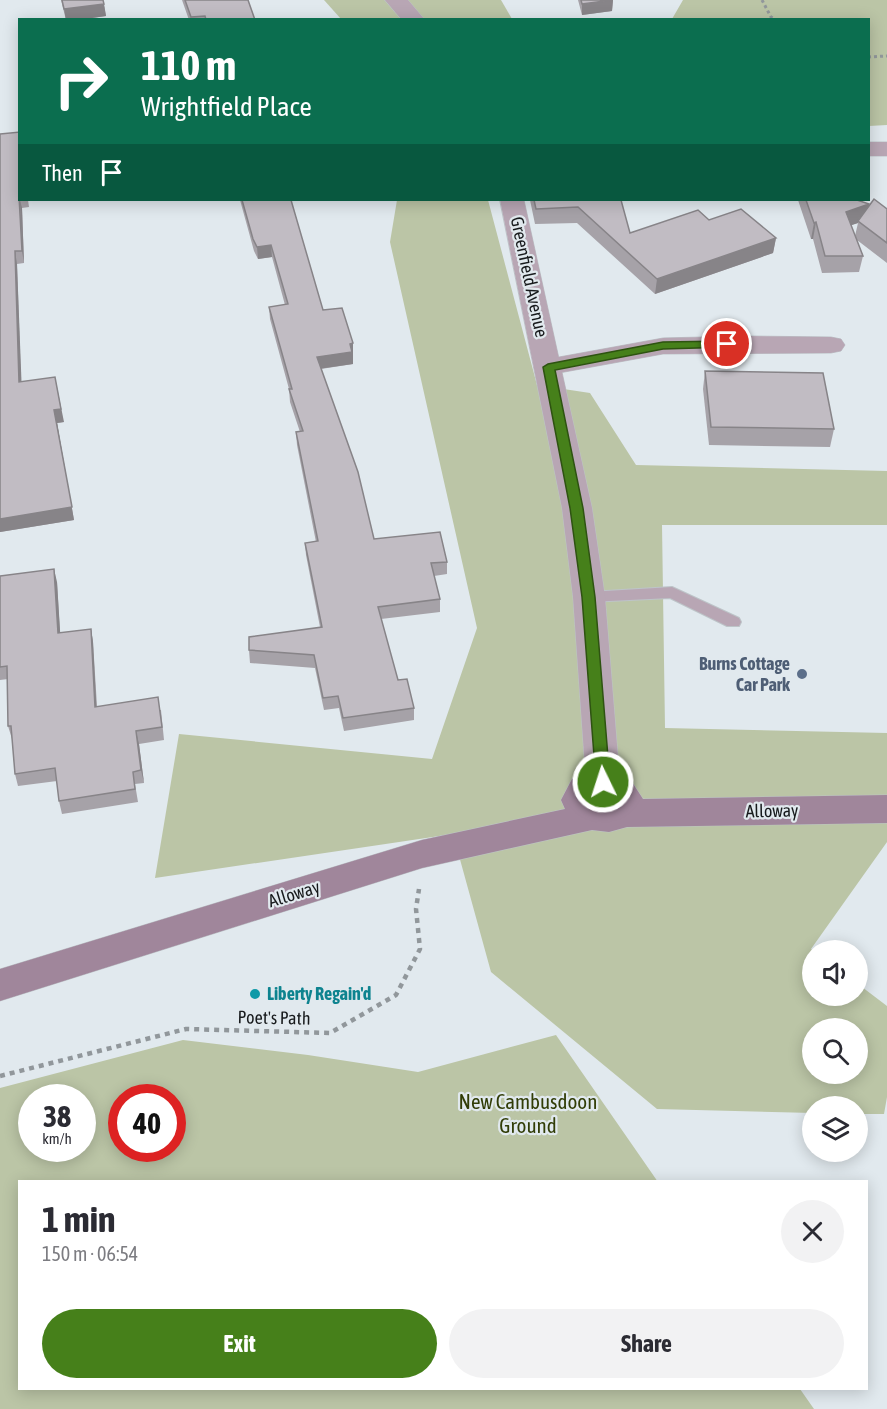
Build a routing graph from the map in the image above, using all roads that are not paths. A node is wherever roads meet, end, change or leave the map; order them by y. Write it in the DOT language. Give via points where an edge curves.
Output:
graph roads {
  1 [pos="396,0"];
  2 [pos="412,18"];
  3 [pos="870,149"];
  4 [pos="887,149"];
  5 [pos="512,201"];
  6 [pos="831,345"];
  7 [pos="548,367"];
  8 [pos="589,597"];
  9 [pos="734,622"];
  10 [pos="603,782"];
  11 [pos="887,809"];
  12 [pos="606,815"];
  13 [pos="0,985"];
  1 -- 2 [label="street"];
  3 -- 4 [label="street"];
  5 -- 7 [label="street, Greenfield Avenue"];
  6 -- 7 [label="street" via="663,346"];
  7 -- 8 [label="street, Greenfield Avenue" via="577,508"];
  8 -- 9 [label="lane" via="672,592"];
  8 -- 10 [label="street, Greenfield Avenue"];
  10 -- 12 [label="main road" via="618,788 626,805"];
  11 -- 12 [label="main road, Alloway"];
  12 -- 13 [label="main road, Alloway" via="422,855"];
}
